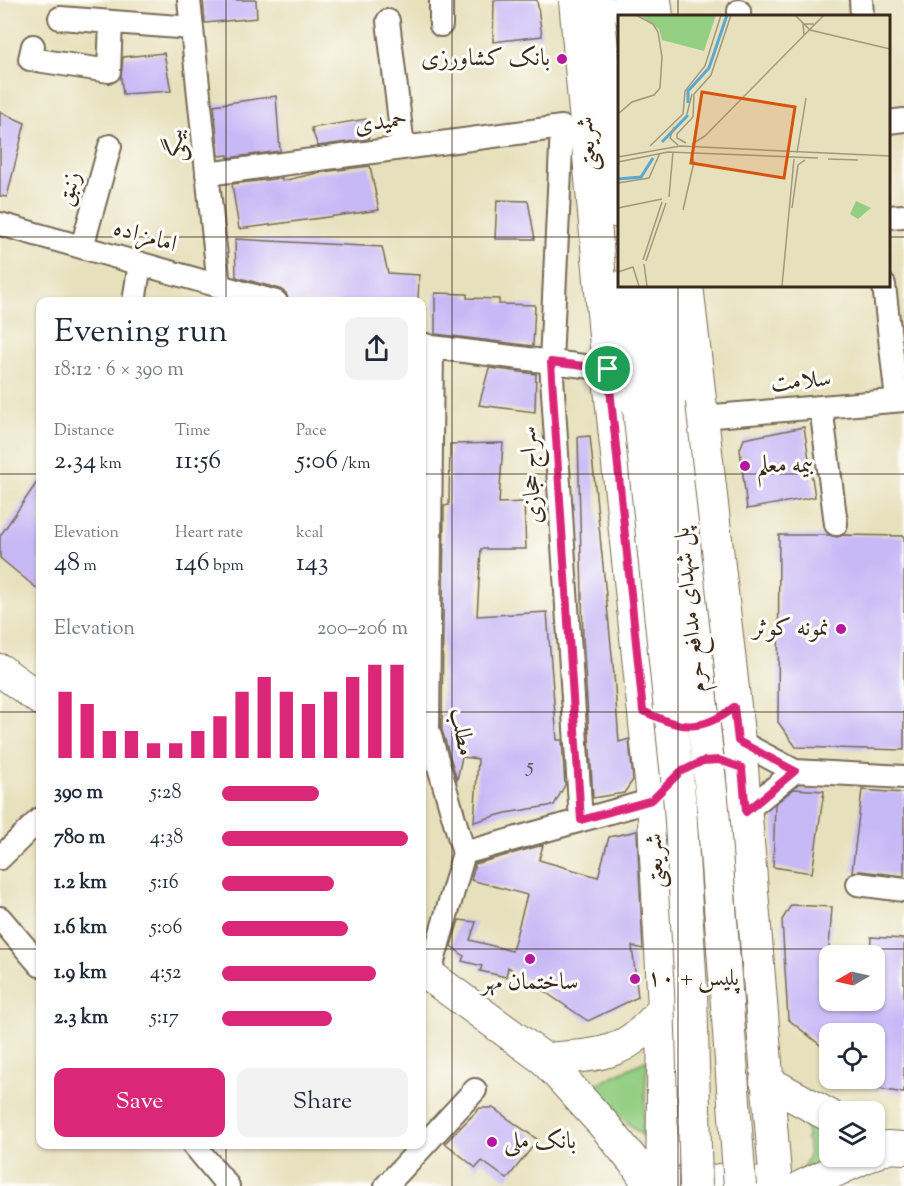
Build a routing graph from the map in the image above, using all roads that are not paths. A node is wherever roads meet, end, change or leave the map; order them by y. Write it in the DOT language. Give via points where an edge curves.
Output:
graph roads {
  1 [pos="189,0"];
  2 [pos="441,0"];
  3 [pos="575,0"];
  4 [pos="597,0"];
  5 [pos="629,0"];
  6 [pos="655,0"];
  7 [pos="861,0"];
  8 [pos="631,15"];
  9 [pos="657,15"];
  10 [pos="862,15"];
  11 [pos="60,18"];
  12 [pos="388,21"];
  13 [pos="111,22"];
  14 [pos="441,25"];
  15 [pos="192,28"];
  16 [pos="33,46"];
  17 [pos="904,120"];
  18 [pos="889,122"];
  19 [pos="562,127"];
  20 [pos="110,146"];
  21 [pos="403,147"];
  22 [pos="207,174"];
  23 [pos="618,202"];
  24 [pos="904,216"];
  25 [pos="889,217"];
  26 [pos="0,224"];
  27 [pos="82,247"];
  28 [pos="140,263"];
  29 [pos="219,285"];
  30 [pos="626,286"];
  31 [pos="656,286"];
  32 [pos="687,286"];
  33 [pos="884,286"];
  34 [pos="135,297"];
  35 [pos="259,297"];
  36 [pos="427,345"];
  37 [pos="551,362"];
  38 [pos="608,369"];
  39 [pos="900,400"];
  40 [pos="654,407"];
  41 [pos="821,407"];
  42 [pos="702,417"];
  43 [pos="836,524"];
  44 [pos="0,670"];
  45 [pos="36,696"];
  46 [pos="734,707"];
  47 [pos="643,711"];
  48 [pos="740,755"];
  49 [pos="795,771"];
  50 [pos="904,777"];
  51 [pos="652,800"];
  52 [pos="746,812"];
  53 [pos="581,820"];
  54 [pos="36,823"];
  55 [pos="464,853"];
  56 [pos="0,858"];
  57 [pos="858,884"];
  58 [pos="904,890"];
  59 [pos="0,918"];
  60 [pos="36,960"];
  61 [pos="426,970"];
  62 [pos="426,974"];
  63 [pos="664,1008"];
  64 [pos="544,1059"];
  65 [pos="766,1081"];
  66 [pos="476,1090"];
  67 [pos="819,1110"];
  68 [pos="426,1143"];
  69 [pos="197,1149"];
  70 [pos="421,1149"];
  71 [pos="843,1167"];
  72 [pos="228,1186"];
  73 [pos="386,1186"];
  74 [pos="650,1186"];
  75 [pos="662,1186"];
  76 [pos="698,1186"];
  77 [pos="740,1186"];
  78 [pos="760,1186"];
  79 [pos="776,1186"];
  80 [pos="803,1186"];
  1 -- 15 [label="street, بیگی"];
  2 -- 14 [label="street"];
  3 -- 38 [label="main road, شریعتی"];
  4 -- 23 [label="main road"];
  5 -- 8 [label="main road"];
  6 -- 9 [label="main road"];
  7 -- 10 [label="street"];
  11 -- 13 [label="street"];
  12 -- 21 [label="street"];
  13 -- 15 [label="street"];
  13 -- 16 [label="street" via="110,71 30,59"];
  15 -- 22 [label="street, بیگی"];
  17 -- 18 [label="street"];
  19 -- 21 [label="street, حمیدی"];
  19 -- 37 [label="street, سراج حجازی"];
  20 -- 27 [label="street, زنبق"];
  21 -- 22 [label="street, حمیدی"];
  22 -- 29 [label="street, بیگی"];
  24 -- 25 [label="street"];
  26 -- 27 [label="street, امامزاده"];
  27 -- 28 [label="street, امامزاده"];
  28 -- 29 [label="street, امامزاده"];
  28 -- 34 [label="street"];
  29 -- 35 [label="street, امامزاده"];
  30 -- 40 [label="main road, پل شهدای مدافع حرم"];
  31 -- 40 [label="main road, پل شهدای مدافع حرم"];
  32 -- 42 [label="main road"];
  33 -- 39 [label="street"];
  36 -- 37 [label="street"];
  36 -- 55 [label="street, مطلب" via="428,729"];
  37 -- 38 [label="street"];
  37 -- 53 [label="street, سراج حجازی"];
  38 -- 47 [label="main road, شریعتی"];
  39 -- 41 [label="street, سلامت"];
  40 -- 76 [label="main road, پل شهدای مدافع حرم, bridge" via="691,990"];
  40 -- 77 [label="main road, پل شهدای مدافع حرم, bridge" via="713,809"];
  41 -- 42 [label="street, سلامت"];
  41 -- 43 [label="street"];
  42 -- 46 [label="main road"];
  44 -- 45 [label="main road"];
  46 -- 47 [label="main road" via="715,721 696,726 667,722"];
  46 -- 48 [label="main road"];
  47 -- 51 [label="main road, شریعتی"];
  48 -- 49 [label="street"];
  48 -- 51 [label="main road" via="692,765"];
  48 -- 52 [label="main road"];
  49 -- 50 [label="street"];
  49 -- 52 [label="street"];
  51 -- 53 [label="street"];
  51 -- 63 [label="main road, شریعتی"];
  52 -- 65 [label="main road"];
  53 -- 55 [label="street"];
  54 -- 56 [label="street"];
  55 -- 61 [label="street"];
  57 -- 58 [label="street"];
  59 -- 60 [label="street"];
  62 -- 64 [label="main road"];
  63 -- 64 [label="main road" via="639,1036 617,1049"];
  63 -- 75 [label="main road, شریعتی"];
  64 -- 74 [label="main road" via="605,1126"];
  65 -- 67 [label="main road"];
  65 -- 79 [label="main road"];
  66 -- 68 [label="street"];
  69 -- 72 [label="street"];
  70 -- 73 [label="street"];
  71 -- 80 [label="main road"];
  76 -- 78 [label="main road" via="728,1179"];
}
